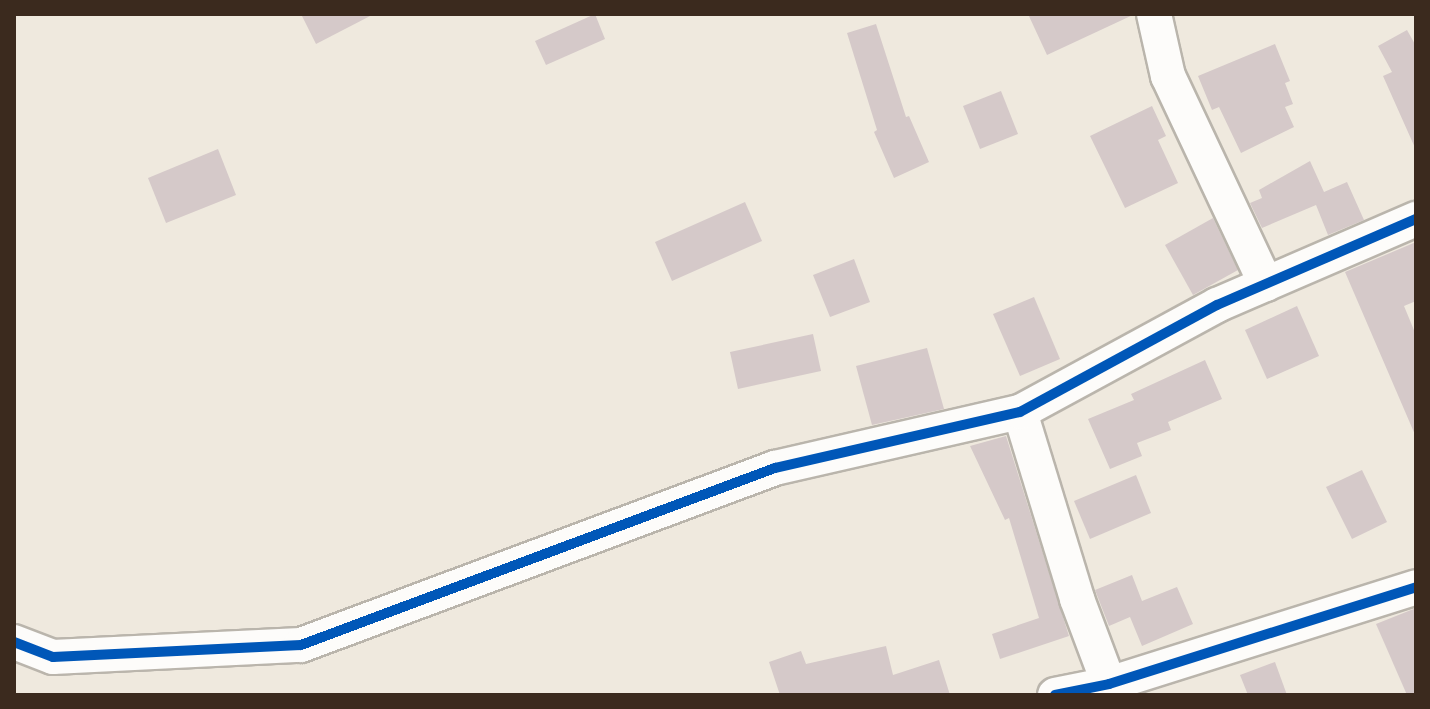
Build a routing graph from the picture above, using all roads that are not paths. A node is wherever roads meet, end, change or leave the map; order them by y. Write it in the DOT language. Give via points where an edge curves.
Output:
graph roads {
  1 [pos="1154,14"];
  2 [pos="1416,219"];
  3 [pos="1266,284"];
  4 [pos="1020,412"];
  5 [pos="1416,587"];
  6 [pos="14,642"];
  7 [pos="1111,690"];
  8 [pos="1055,695"];
  1 -- 3 [label="street" via="1168,76"];
  2 -- 3 [label="street"];
  3 -- 4 [label="street"];
  4 -- 6 [label="street" via="775,468 301,645 53,657"];
  4 -- 7 [label="street" via="1077,599"];
  5 -- 7 [label="street"];
  7 -- 8 [label="street"];
}
